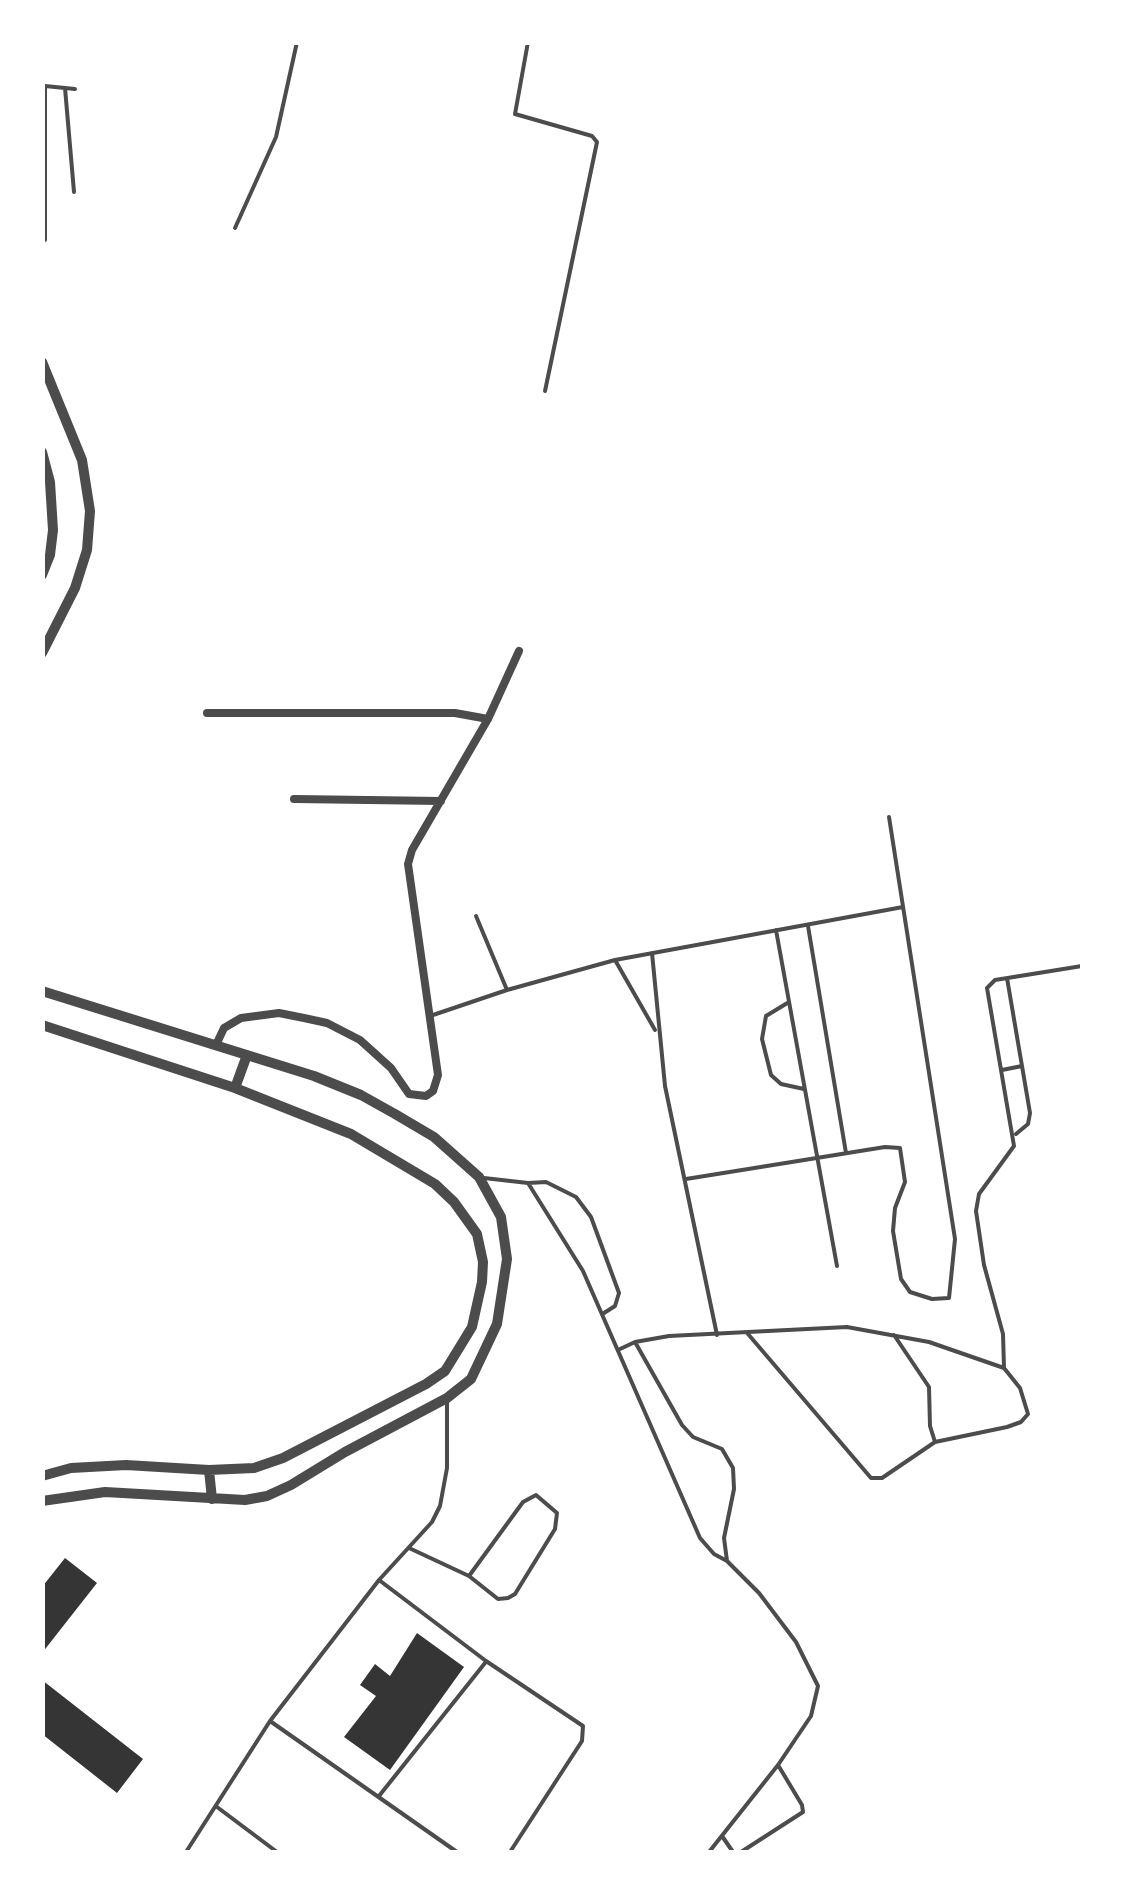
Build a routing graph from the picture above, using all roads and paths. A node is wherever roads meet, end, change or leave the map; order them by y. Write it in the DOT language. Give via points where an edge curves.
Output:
graph roads {
  1 [pos="297,42"];
  2 [pos="528,42"];
  3 [pos="44,86"];
  4 [pos="65,88"];
  5 [pos="75,89"];
  6 [pos="74,192"];
  7 [pos="235,228"];
  8 [pos="45,240"];
  9 [pos="42,362"];
  10 [pos="545,392"];
  11 [pos="42,452"];
  12 [pos="42,574"];
  13 [pos="518,651"];
  14 [pos="42,653"];
  15 [pos="207,713"];
  16 [pos="488,720"];
  17 [pos="294,798"];
  18 [pos="441,801"];
  19 [pos="890,818"];
  20 [pos="903,907"];
  21 [pos="476,916"];
  22 [pos="808,926"];
  23 [pos="776,930"];
  24 [pos="652,952"];
  25 [pos="615,960"];
  26 [pos="1082,966"];
  27 [pos="1007,978"];
  28 [pos="507,990"];
  29 [pos="42,991"];
  30 [pos="788,1002"];
  31 [pos="428,1017"];
  32 [pos="42,1025"];
  33 [pos="658,1034"];
  34 [pos="216,1046"];
  35 [pos="246,1055"];
  36 [pos="1022,1066"];
  37 [pos="1002,1070"];
  38 [pos="235,1088"];
  39 [pos="804,1089"];
  40 [pos="1014,1135"];
  41 [pos="846,1153"];
  42 [pos="815,1159"];
  43 [pos="479,1178"];
  44 [pos="686,1178"];
  45 [pos="528,1183"];
  46 [pos="837,1266"];
  47 [pos="602,1314"];
  48 [pos="748,1334"];
  49 [pos="717,1335"];
  50 [pos="894,1335"];
  51 [pos="635,1342"];
  52 [pos="619,1349"];
  53 [pos="453,1362"];
  54 [pos="1004,1368"];
  55 [pos="471,1379"];
  56 [pos="447,1398"];
  57 [pos="935,1442"];
  58 [pos="210,1470"];
  59 [pos="42,1476"];
  60 [pos="212,1500"];
  61 [pos="42,1501"];
  62 [pos="409,1548"];
  63 [pos="727,1561"];
  64 [pos="469,1576"];
  65 [pos="379,1580"];
  66 [pos="486,1662"];
  67 [pos="270,1722"];
  68 [pos="778,1765"];
  69 [pos="379,1796"];
  70 [pos="216,1806"];
  71 [pos="722,1836"];
  72 [pos="186,1852"];
  73 [pos="278,1852"];
  74 [pos="458,1852"];
  75 [pos="510,1852"];
  76 [pos="709,1852"];
  77 [pos="733,1852"];
  78 [pos="741,1852"];
  1 -- 7 [label="lane" via="276,138"];
  2 -- 10 [label="lane" via="515,114 597,142"];
  3 -- 4 [label="lane"];
  3 -- 8 [label="lane"];
  4 -- 5 [label="lane"];
  4 -- 6 [label="lane"];
  9 -- 14 [label="street" via="82,460 90,512 75,588"];
  11 -- 12 [label="street" via="53,530"];
  13 -- 16 [label="street"];
  15 -- 16 [label="street" via="456,713"];
  16 -- 18 [label="street"];
  17 -- 18 [label="street"];
  18 -- 31 [label="street" via="412,850 408,874"];
  19 -- 20 [label="lane"];
  20 -- 22 [label="lane"];
  20 -- 41 [label="lane" via="955,1239 950,1298 910,1292 901,1279 892,1231 905,1182 900,1148"];
  21 -- 28 [label="lane"];
  22 -- 23 [label="lane"];
  22 -- 41 [label="lane"];
  23 -- 24 [label="lane"];
  23 -- 30 [label="lane"];
  24 -- 25 [label="lane"];
  24 -- 33 [label="lane"];
  25 -- 28 [label="lane"];
  25 -- 33 [label="lane"];
  26 -- 27 [label="lane"];
  27 -- 36 [label="lane"];
  27 -- 37 [label="lane" via="988,988"];
  28 -- 31 [label="lane"];
  29 -- 34 [label="street"];
  30 -- 39 [label="lane"];
  30 -- 39 [label="lane" via="766,1016 762,1039 771,1074"];
  31 -- 34 [label="street" via="438,1075 426,1096 409,1094 360,1040 327,1023 256,1015 224,1028"];
  32 -- 38 [label="street"];
  33 -- 44 [label="lane"];
  34 -- 35 [label="street"];
  35 -- 38 [label="street"];
  35 -- 43 [label="street" via="361,1094 434,1138"];
  36 -- 37 [label="lane"];
  36 -- 40 [label="lane" via="1030,1118"];
  37 -- 40 [label="lane"];
  38 -- 53 [label="street" via="352,1134 454,1202 477,1234 483,1262 472,1327"];
  39 -- 42 [label="lane"];
  40 -- 54 [label="lane" via="1014,1146 976,1202"];
  41 -- 42 [label="lane"];
  42 -- 44 [label="lane"];
  42 -- 46 [label="lane"];
  43 -- 45 [label="lane"];
  43 -- 55 [label="street" via="501,1217 508,1259 498,1324"];
  44 -- 49 [label="lane"];
  45 -- 47 [label="lane"];
  45 -- 47 [label="lane" via="546,1182 576,1197 592,1217 619,1293 616,1306"];
  47 -- 52 [label="lane"];
  48 -- 49 [label="lane"];
  48 -- 50 [label="lane" via="830,1326"];
  48 -- 57 [label="lane" via="871,1478 882,1478"];
  49 -- 51 [label="lane"];
  50 -- 54 [label="lane"];
  50 -- 57 [label="lane" via="928,1387"];
  51 -- 52 [label="lane"];
  51 -- 63 [label="lane" via="682,1425 722,1449 734,1468"];
  52 -- 63 [label="lane" via="700,1538"];
  53 -- 55 [label="street"];
  53 -- 58 [label="street" via="426,1384 268,1465"];
  54 -- 57 [label="lane" via="1030,1410 1026,1418"];
  55 -- 56 [label="street"];
  56 -- 60 [label="street" via="267,1496"];
  56 -- 62 [label="lane" via="440,1506"];
  58 -- 59 [label="street" via="126,1465"];
  58 -- 60 [label="street"];
  60 -- 61 [label="street" via="105,1492"];
  62 -- 64 [label="lane"];
  62 -- 65 [label="lane"];
  63 -- 68 [label="lane" via="796,1642 816,1681 810,1716"];
  64 -- 64 [label="lane" via="523,1502 536,1495 556,1513 555,1529 515,1594 498,1599"];
  65 -- 66 [label="lane"];
  65 -- 67 [label="lane"];
  66 -- 69 [label="lane"];
  66 -- 75 [label="lane" via="584,1730"];
  67 -- 69 [label="lane"];
  67 -- 70 [label="lane"];
  68 -- 71 [label="lane"];
  68 -- 78 [label="lane" via="803,1812"];
  69 -- 74 [label="lane"];
  70 -- 72 [label="lane"];
  70 -- 73 [label="lane"];
  71 -- 76 [label="lane"];
  71 -- 77 [label="lane"];
}
